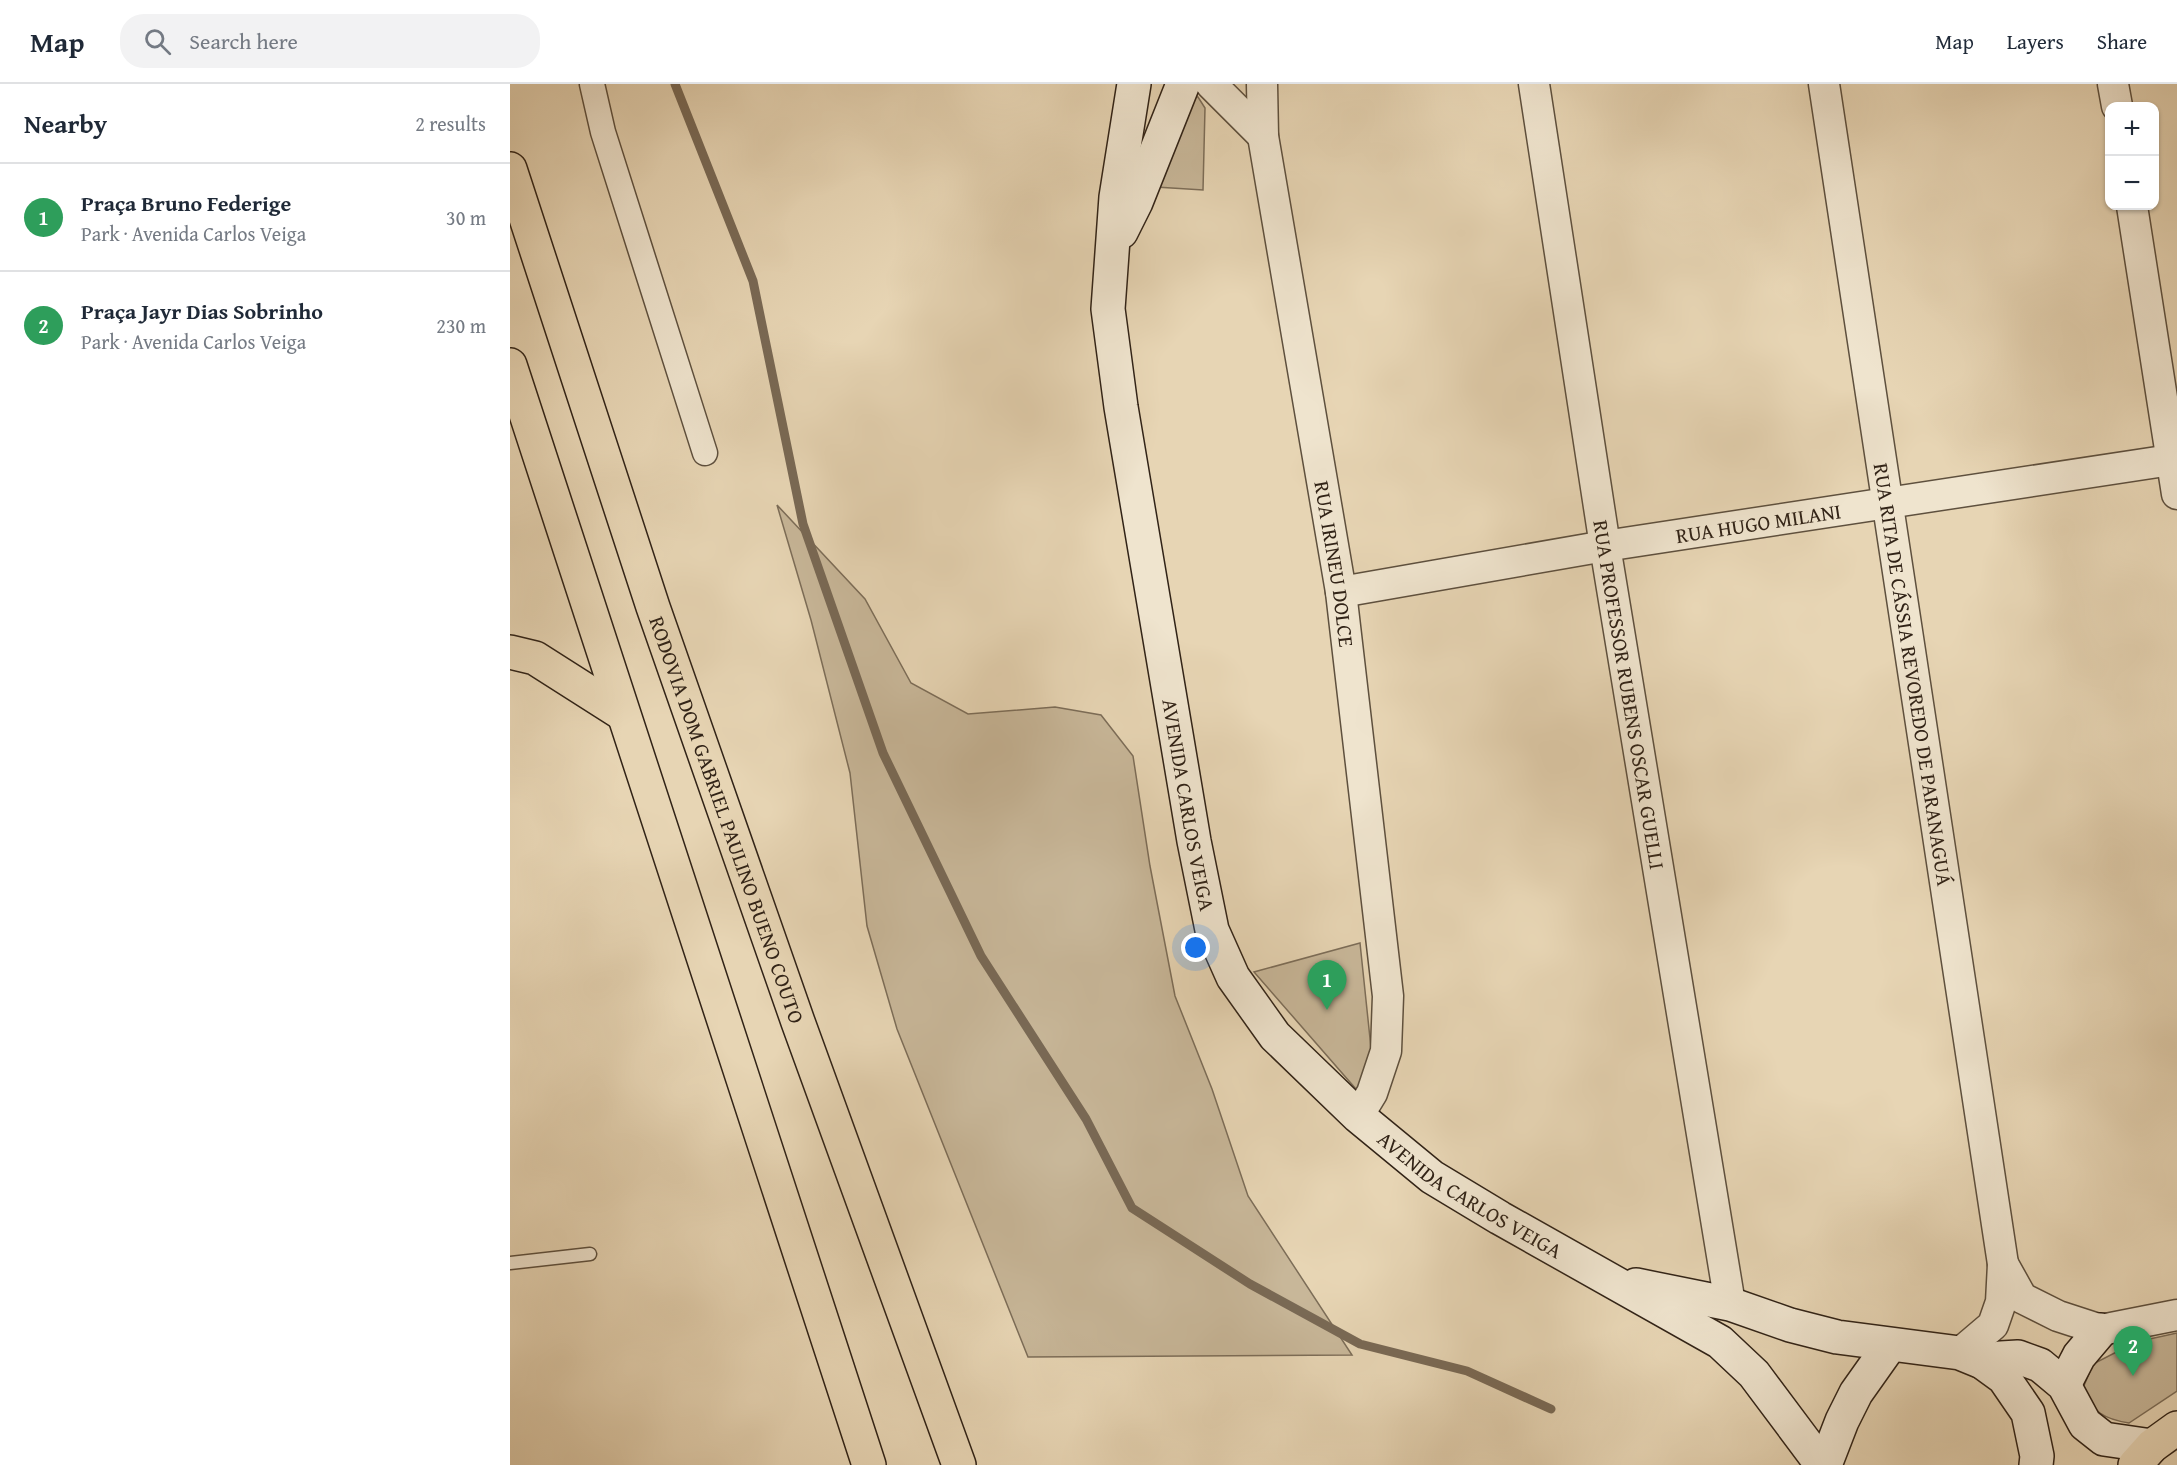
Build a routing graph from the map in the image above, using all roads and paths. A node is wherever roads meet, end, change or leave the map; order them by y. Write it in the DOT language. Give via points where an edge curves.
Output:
graph roads {
  1 [pos="592,84"];
  2 [pos="1134,84"];
  3 [pos="1183,84"];
  4 [pos="1211,84"];
  5 [pos="1262,84"];
  6 [pos="1534,84"];
  7 [pos="1824,84"];
  8 [pos="2113,84"];
  9 [pos="2116,102"];
  10 [pos="1263,136"];
  11 [pos="510,169"];
  12 [pos="2133,210"];
  13 [pos="1113,246"];
  14 [pos="510,365"];
  15 [pos="705,453"];
  16 [pos="2174,459"];
  17 [pos="2177,494"];
  18 [pos="1888,503"];
  19 [pos="1605,546"];
  20 [pos="1341,592"];
  21 [pos="510,652"];
  22 [pos="623,714"];
  23 [pos="1358,1116"];
  24 [pos="590,1254"];
  25 [pos="510,1263"];
  26 [pos="2003,1264"];
  27 [pos="1614,1281"];
  28 [pos="1730,1304"];
  29 [pos="2177,1315"];
  30 [pos="2101,1330"];
  31 [pos="1890,1346"];
  32 [pos="1971,1358"];
  33 [pos="2064,1385"];
  34 [pos="2155,1446"];
  35 [pos="869,1465"];
  36 [pos="959,1465"];
  37 [pos="1823,1465"];
  38 [pos="2036,1465"];
  1 -- 15 [label="street" via="603,132"];
  2 -- 13 [label="main road, AVENIDA CARLOS VEIGA" via="1116,197"];
  3 -- 13 [label="main road, AVENIDA CARLOS VEIGA" via="1136,202"];
  4 -- 10 [label="street"];
  5 -- 10 [label="street, RUA IRINEU DOLCE"];
  6 -- 19 [label="street, RUA PROFESSOR RUBENS OSCAR GUELLI"];
  7 -- 18 [label="street, RUA RITA DE CÁSSIA REVOREDO DE PARANAGUÁ"];
  8 -- 9 [label="street"];
  10 -- 20 [label="street, RUA IRINEU DOLCE"];
  11 -- 36 [label="highway, RODOVIA DOM GABRIEL PAULINO BUENO COUTO" via="657,618"];
  12 -- 16 [label="street"];
  13 -- 23 [label="main road, AVENIDA CARLOS VEIGA" via="1108,309 1121,407 1212,930 1233,977 1275,1036"];
  14 -- 22 [label="highway"];
  16 -- 17 [label="street"];
  16 -- 18 [label="street, RUA HUGO MILANI"];
  18 -- 19 [label="street, RUA HUGO MILANI"];
  18 -- 26 [label="street, RUA RITA DE CÁSSIA REVOREDO DE PARANAGUÁ"];
  19 -- 20 [label="street, RUA HUGO MILANI"];
  19 -- 28 [label="street, RUA PROFESSOR RUBENS OSCAR GUELLI"];
  20 -- 23 [label="street, RUA IRINEU DOLCE" via="1388,996 1386,1051 1372,1093"];
  21 -- 22 [label="highway" via="535,658"];
  22 -- 35 [label="highway"];
  23 -- 27 [label="main road, AVENIDA CARLOS VEIGA" via="1432,1177"];
  24 -- 25 [label="lane"];
  26 -- 30 [label="street" via="2022,1298 2058,1316"];
  26 -- 32 [label="street" via="2001,1302 1993,1325"];
  27 -- 28 [label="main road, AVENIDA CARLOS VEIGA"];
  27 -- 37 [label="main road, AVENIDA CARLOS VEIGA" via="1720,1342 1754,1374"];
  28 -- 31 [label="main road, AVENIDA CARLOS VEIGA" via="1808,1330"];
  29 -- 30 [label="street"];
  30 -- 33 [label="main road" via="2079,1356"];
  31 -- 32 [label="main road, AVENIDA CARLOS VEIGA"];
  31 -- 37 [label="main road" via="1856,1393"];
  32 -- 33 [label="main road, AVENIDA CARLOS VEIGA" via="2018,1357 2040,1365"];
  32 -- 38 [label="main road" via="2004,1378 2028,1413"];
  33 -- 34 [label="main road" via="2085,1424 2104,1439"];
}
